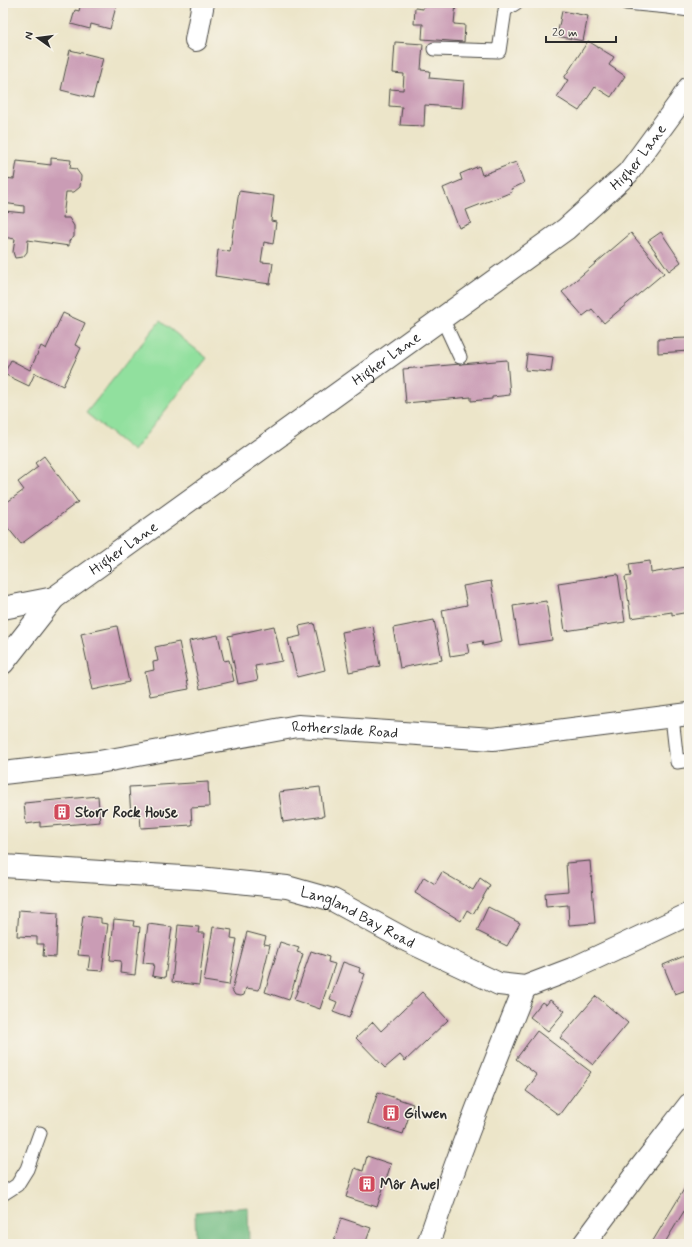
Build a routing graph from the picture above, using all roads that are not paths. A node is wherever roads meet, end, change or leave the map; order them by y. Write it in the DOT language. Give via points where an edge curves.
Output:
graph roads {
  1 [pos="203,3"];
  2 [pos="516,3"];
  3 [pos="626,3"];
  4 [pos="689,10"];
  5 [pos="196,40"];
  6 [pos="434,49"];
  7 [pos="689,88"];
  8 [pos="442,318"];
  9 [pos="460,357"];
  10 [pos="54,598"];
  11 [pos="3,608"];
  12 [pos="3,663"];
  13 [pos="680,716"];
  14 [pos="689,760"];
  15 [pos="3,773"];
  16 [pos="3,866"];
  17 [pos="689,914"];
  18 [pos="525,987"];
  19 [pos="689,1106"];
  20 [pos="40,1132"];
  21 [pos="3,1194"];
  22 [pos="428,1244"];
  23 [pos="584,1244"];
  1 -- 5 [label="street"];
  2 -- 6 [label="lane" via="505,10 499,51"];
  3 -- 4 [label="lane"];
  7 -- 8 [label="street, Higher Lane" via="628,173 566,229"];
  8 -- 9 [label="lane"];
  8 -- 10 [label="street, Higher Lane"];
  10 -- 11 [label="street, Higher Lane"];
  10 -- 12 [label="street, Higher Lane"];
  13 -- 14 [label="lane" via="677,762"];
  13 -- 15 [label="street, Rotherslade Road" via="493,739 298,726 99,762"];
  16 -- 18 [label="street, Langland Bay Road" via="199,878 286,887 333,900 408,941 499,984"];
  17 -- 18 [label="street, Langland Bay Road" via="572,970"];
  18 -- 22 [label="street" via="475,1113"];
  19 -- 23 [label="street"];
  20 -- 21 [label="lane" via="27,1169 16,1185"];
}
